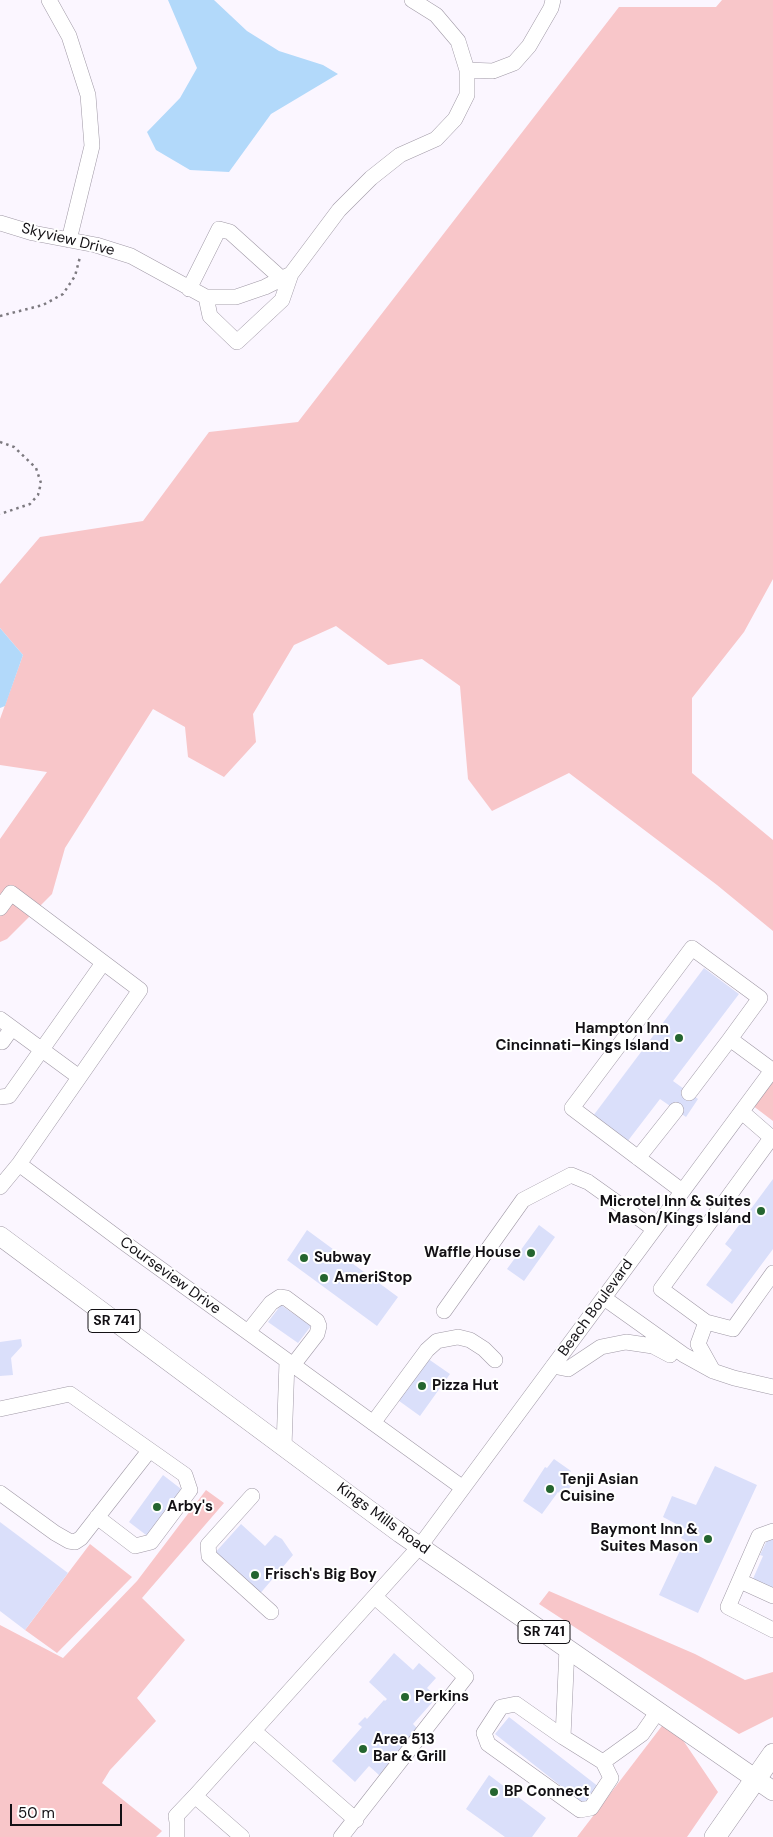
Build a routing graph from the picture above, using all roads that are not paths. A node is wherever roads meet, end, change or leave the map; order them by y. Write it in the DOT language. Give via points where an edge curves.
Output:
graph roads {
  1 [pos="49,0"];
  2 [pos="412,0"];
  3 [pos="554,0"];
  4 [pos="467,70"];
  5 [pos="0,223"];
  6 [pos="69,240"];
  7 [pos="286,277"];
  8 [pos="189,289"];
  9 [pos="206,297"];
  10 [pos="0,908"];
  11 [pos="103,963"];
  12 [pos="0,1019"];
  13 [pos="12,1028"];
  14 [pos="730,1040"];
  15 [pos="2,1042"];
  16 [pos="41,1050"];
  17 [pos="773,1070"];
  18 [pos="79,1077"];
  19 [pos="689,1093"];
  20 [pos="0,1097"];
  21 [pos="676,1110"];
  22 [pos="742,1112"];
  23 [pos="772,1138"];
  24 [pos="638,1158"];
  25 [pos="19,1164"];
  26 [pos="0,1187"];
  27 [pos="682,1191"];
  28 [pos="654,1229"];
  29 [pos="0,1236"];
  30 [pos="773,1273"];
  31 [pos="604,1298"];
  32 [pos="444,1311"];
  33 [pos="706,1322"];
  34 [pos="248,1332"];
  35 [pos="495,1360"];
  36 [pos="290,1363"];
  37 [pos="553,1366"];
  38 [pos="713,1371"];
  39 [pos="773,1387"];
  40 [pos="0,1409"];
  41 [pos="373,1423"];
  42 [pos="284,1447"];
  43 [pos="149,1451"];
  44 [pos="463,1488"];
  45 [pos="0,1493"];
  46 [pos="252,1496"];
  47 [pos="94,1522"];
  48 [pos="773,1531"];
  49 [pos="420,1546"];
  50 [pos="740,1580"];
  51 [pos="773,1596"];
  52 [pos="375,1597"];
  53 [pos="271,1612"];
  54 [pos="773,1630"];
  55 [pos="566,1648"];
  56 [pos="658,1711"];
  57 [pos="254,1731"];
  58 [pos="563,1737"];
  59 [pos="773,1754"];
  60 [pos="603,1762"];
  61 [pos="764,1785"];
  62 [pos="195,1796"];
  63 [pos="356,1820"];
  64 [pos="177,1837"];
  65 [pos="242,1837"];
  66 [pos="341,1837"];
  67 [pos="715,1837"];
  1 -- 6 [label="street" via="69,36 88,95 92,146"];
  2 -- 4 [label="street" via="436,15 458,41"];
  3 -- 4 [label="street" via="529,46 514,63 493,71"];
  4 -- 7 [label="street" via="467,95 455,119 436,139 400,155 371,178 339,210"];
  5 -- 6 [label="street, Skyview Drive"];
  6 -- 8 [label="street, Skyview Drive" via="132,256"];
  7 -- 8 [label="street" via="230,232 219,229"];
  7 -- 9 [label="street, Skyview Drive" via="236,297"];
  7 -- 9 [label="street" via="282,300 237,342 210,316"];
  8 -- 9 [label="street, Skyview Drive"];
  10 -- 11 [label="street" via="11,893"];
  11 -- 16 [label="street"];
  11 -- 18 [label="street" via="140,990"];
  12 -- 13 [label="street"];
  13 -- 15 [label="street"];
  13 -- 16 [label="street"];
  14 -- 17 [label="street"];
  14 -- 19 [label="street"];
  14 -- 24 [label="street" via="760,998 692,948 572,1108"];
  16 -- 18 [label="street"];
  16 -- 20 [label="street" via="9,1096"];
  17 -- 22 [label="street, Beach Boulevard"];
  18 -- 25 [label="street"];
  21 -- 24 [label="street"];
  22 -- 23 [label="street"];
  22 -- 27 [label="street, Beach Boulevard"];
  23 -- 33 [label="street" via="661,1289"];
  24 -- 27 [label="street"];
  25 -- 26 [label="street"];
  25 -- 34 [label="street, Courseview Drive"];
  27 -- 28 [label="street, Beach Boulevard"];
  28 -- 31 [label="street, Beach Boulevard"];
  28 -- 32 [label="street" via="588,1182 571,1175 523,1200"];
  29 -- 42 [label="main road, Kings Mills Road / SR 741"];
  30 -- 33 [label="street" via="732,1329"];
  31 -- 37 [label="street, Beach Boulevard"];
  31 -- 38 [label="street" via="684,1355"];
  33 -- 38 [label="street" via="698,1344"];
  34 -- 36 [label="street, Courseview Drive"];
  34 -- 36 [label="street" via="272,1303 280,1297 286,1298 317,1321 319,1326 317,1334"];
  35 -- 41 [label="street" via="470,1340 449,1337 437,1341"];
  36 -- 41 [label="street, Courseview Drive"];
  36 -- 42 [label="street"];
  37 -- 38 [label="street" via="568,1369 601,1347 626,1342 653,1346 677,1359"];
  37 -- 44 [label="street, Beach Boulevard"];
  38 -- 39 [label="street"];
  40 -- 43 [label="street" via="70,1394"];
  41 -- 44 [label="street, Courseview Drive"];
  42 -- 49 [label="main road, Kings Mills Road / SR 741"];
  43 -- 47 [label="street"];
  43 -- 47 [label="street" via="185,1475 190,1490 151,1542 135,1546"];
  44 -- 49 [label="street, Beach Boulevard"];
  45 -- 47 [label="street" via="69,1541 75,1542"];
  46 -- 53 [label="street" via="208,1545 209,1556"];
  48 -- 50 [label="street" via="759,1536"];
  49 -- 52 [label="street, Beach Boulevard"];
  49 -- 55 [label="main road, Kings Mills Road / SR 741"];
  50 -- 51 [label="street"];
  50 -- 54 [label="street" via="728,1607"];
  52 -- 57 [label="street, Beach Boulevard"];
  52 -- 63 [label="street" via="466,1677"];
  55 -- 56 [label="main road, Kings Mills Road / SR 741"];
  55 -- 58 [label="street"];
  56 -- 60 [label="street" via="642,1734"];
  56 -- 61 [label="main road, Kings Mills Road / SR 741"];
  57 -- 62 [label="street, Beach Boulevard"];
  57 -- 63 [label="street"];
  58 -- 60 [label="street"];
  58 -- 60 [label="street" via="516,1704 501,1707 484,1733 488,1744 580,1810 590,1808 611,1778"];
  59 -- 61 [label="highway"];
  61 -- 67 [label="highway"];
  62 -- 64 [label="street, Beach Boulevard" via="176,1816"];
  62 -- 65 [label="street"];
  63 -- 66 [label="street"];
}
